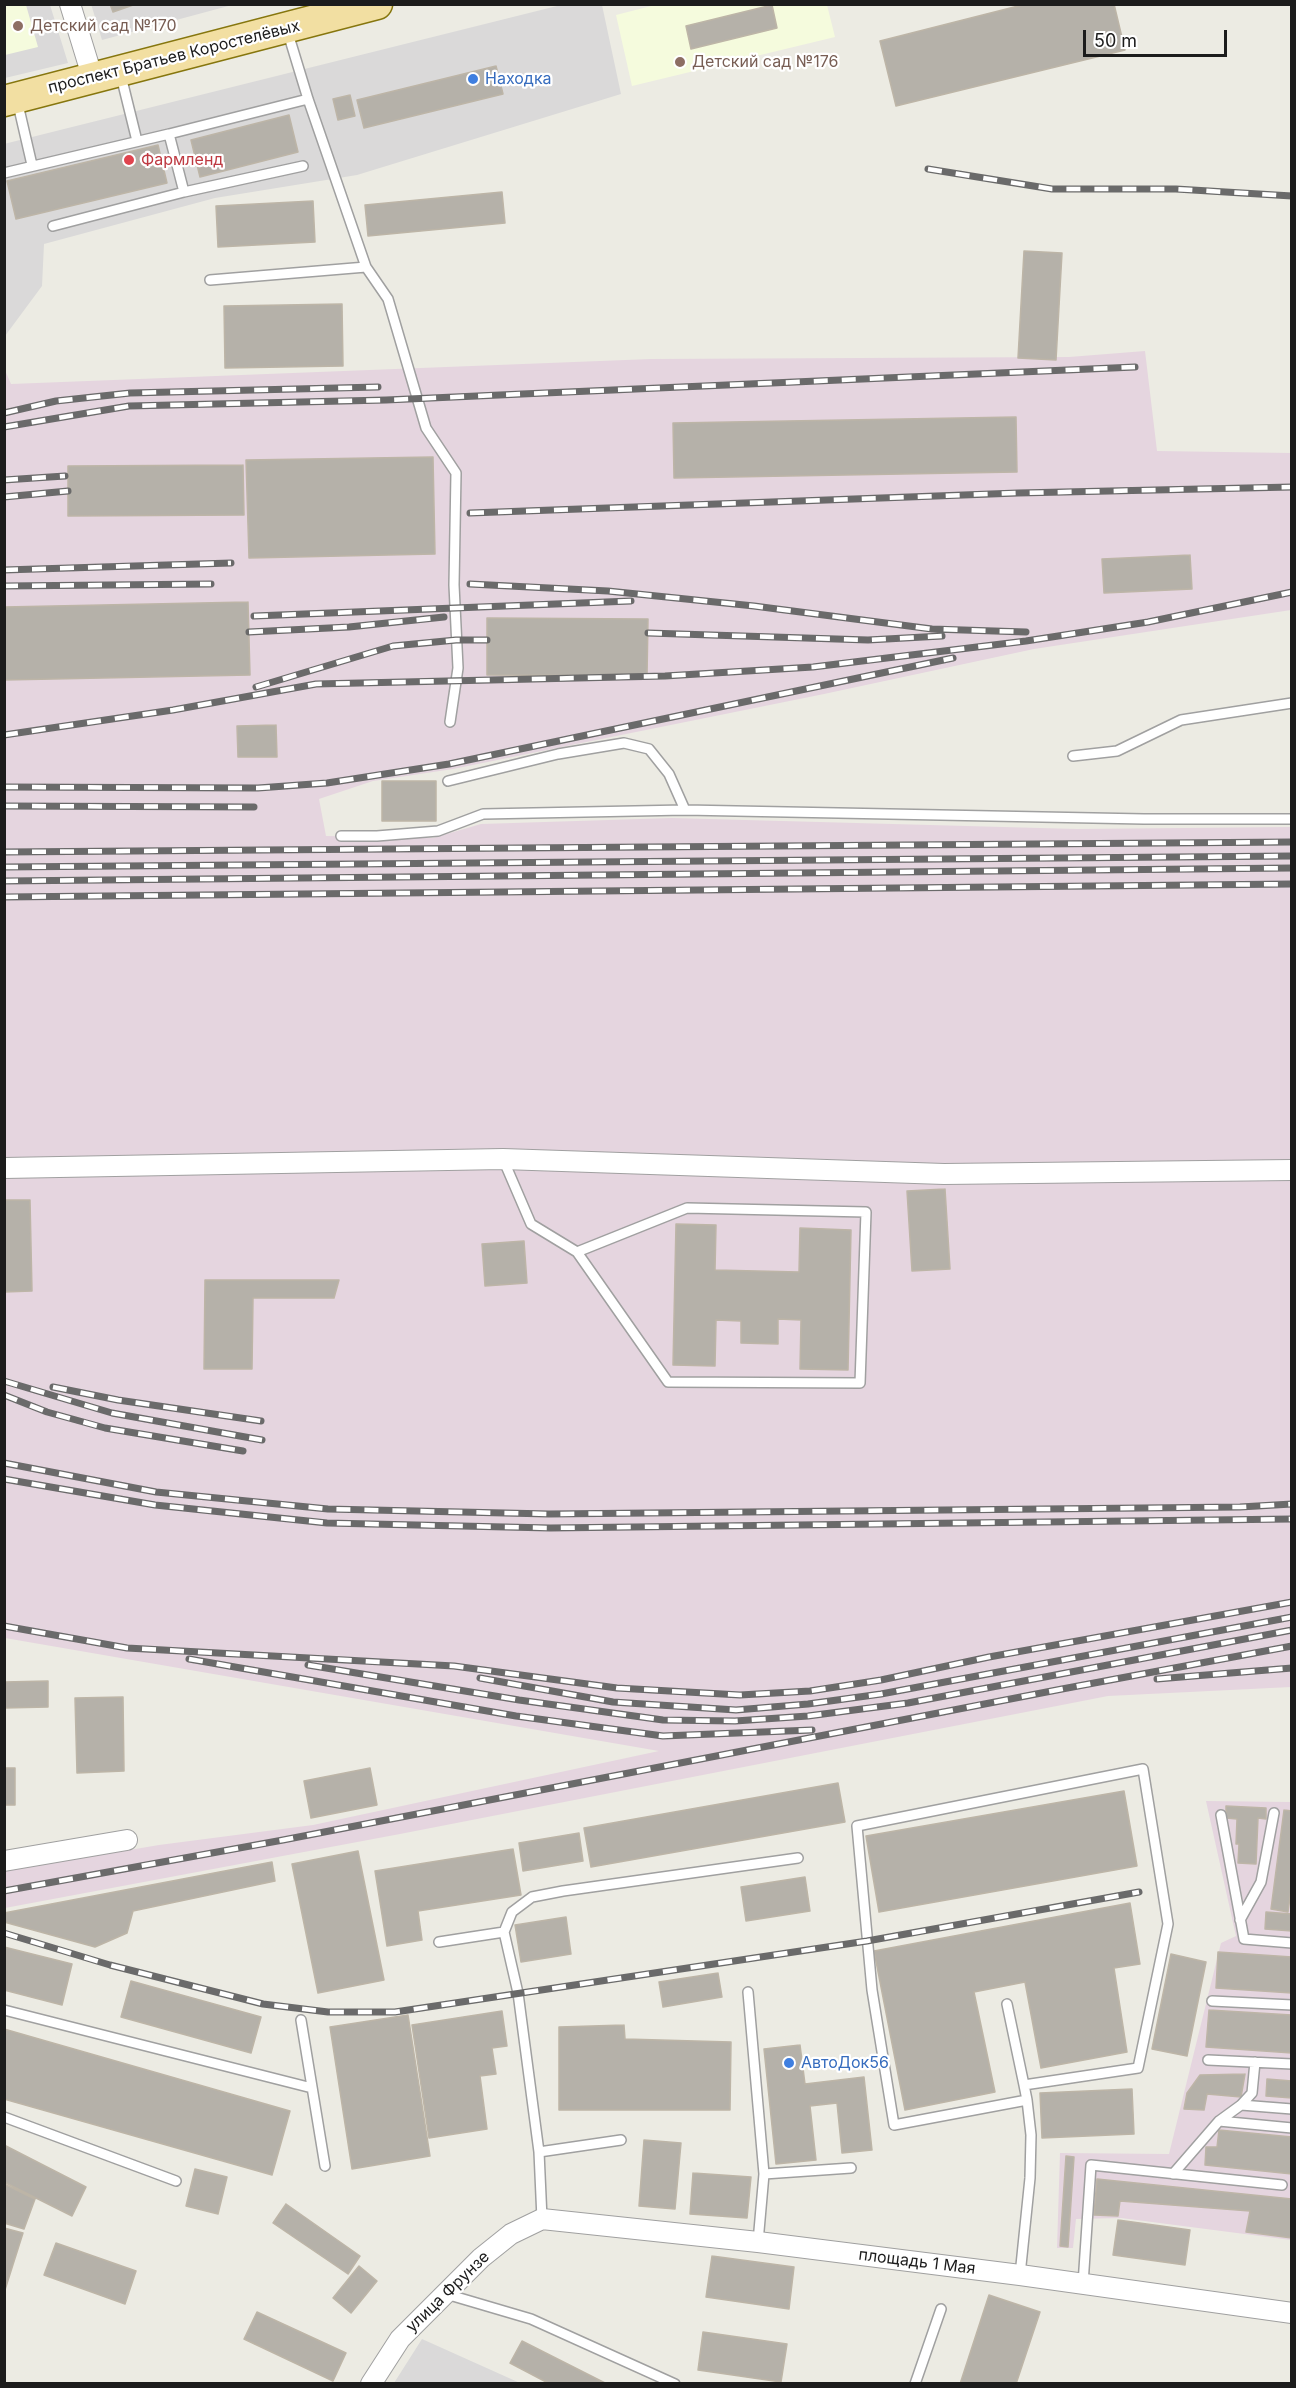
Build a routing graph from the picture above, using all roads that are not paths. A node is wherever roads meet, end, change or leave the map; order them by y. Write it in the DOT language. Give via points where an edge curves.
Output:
graph roads {
  1 [pos="70,4"];
  2 [pos="363,6"];
  3 [pos="286,28"];
  4 [pos="106,75"];
  5 [pos="10,99"];
  6 [pos="308,99"];
  7 [pos="169,134"];
  8 [pos="137,141"];
  9 [pos="32,165"];
  10 [pos="303,166"];
  11 [pos="4,172"];
  12 [pos="184,192"];
  13 [pos="53,226"];
  14 [pos="366,267"];
  15 [pos="210,280"];
  16 [pos="1292,703"];
  17 [pos="450,722"];
  18 [pos="1073,756"];
  19 [pos="448,781"];
  20 [pos="685,810"];
  21 [pos="1292,819"];
  22 [pos="340,837"];
  23 [pos="503,1159"];
  24 [pos="4,1168"];
  25 [pos="1292,1170"];
  26 [pos="577,1252"];
  27 [pos="1274,1813"];
  28 [pos="1221,1815"];
  29 [pos="127,1840"];
  30 [pos="798,1858"];
  31 [pos="4,1861"];
  32 [pos="1240,1920"];
  33 [pos="504,1932"];
  34 [pos="439,1942"];
  35 [pos="1292,1943"];
  36 [pos="748,1992"];
  37 [pos="1212,2001"];
  38 [pos="1007,2004"];
  39 [pos="1292,2005"];
  40 [pos="4,2010"];
  41 [pos="301,2020"];
  42 [pos="1208,2060"];
  43 [pos="1255,2062"];
  44 [pos="1292,2064"];
  45 [pos="1024,2085"];
  46 [pos="312,2088"];
  47 [pos="1027,2100"];
  48 [pos="1241,2105"];
  49 [pos="1292,2109"];
  50 [pos="4,2117"];
  51 [pos="1219,2121"];
  52 [pos="1292,2128"];
  53 [pos="621,2140"];
  54 [pos="539,2152"];
  55 [pos="326,2166"];
  56 [pos="851,2168"];
  57 [pos="764,2174"];
  58 [pos="1173,2174"];
  59 [pos="176,2181"];
  60 [pos="1282,2185"];
  61 [pos="542,2219"];
  62 [pos="758,2242"];
  63 [pos="1020,2275"];
  64 [pos="1083,2284"];
  65 [pos="446,2294"];
  66 [pos="942,2309"];
  67 [pos="1292,2313"];
  68 [pos="370,2384"];
  69 [pos="675,2384"];
  70 [pos="915,2384"];
  1 -- 4 [label="street"];
  2 -- 3 [label="main road, проспект Братьев Коростелёвых"];
  3 -- 4 [label="main road, проспект Братьев Коростелёвых"];
  3 -- 6 [label="lane"];
  4 -- 5 [label="main road, проспект Братьев Коростелёвых"];
  4 -- 8 [label="lane"];
  5 -- 9 [label="lane"];
  6 -- 7 [label="lane"];
  6 -- 14 [label="lane"];
  7 -- 8 [label="lane"];
  7 -- 12 [label="lane"];
  8 -- 9 [label="lane"];
  9 -- 11 [label="lane"];
  10 -- 12 [label="lane"];
  12 -- 13 [label="lane"];
  14 -- 15 [label="lane"];
  14 -- 17 [label="lane" via="388,299 426,428 456,473 454,585 458,669"];
  16 -- 18 [label="lane" via="1181,720 1118,751"];
  19 -- 20 [label="lane" via="558,754 624,743 649,748 669,774"];
  20 -- 21 [label="lane"];
  20 -- 22 [label="lane" via="483,814 438,831"];
  23 -- 24 [label="street"];
  23 -- 25 [label="street" via="944,1174"];
  23 -- 26 [label="lane" via="531,1224"];
  26 -- 26 [label="lane" via="668,1382 860,1383 866,1212 687,1208"];
  27 -- 32 [label="lane" via="1261,1882"];
  28 -- 32 [label="lane"];
  29 -- 31 [label="street"];
  30 -- 33 [label="lane" via="532,1897 512,1912"];
  32 -- 35 [label="lane" via="1244,1939"];
  33 -- 34 [label="lane"];
  33 -- 54 [label="lane" via="518,1993"];
  36 -- 57 [label="lane"];
  37 -- 39 [label="lane"];
  38 -- 45 [label="lane"];
  40 -- 46 [label="lane"];
  41 -- 46 [label="lane"];
  42 -- 43 [label="lane"];
  43 -- 44 [label="lane"];
  43 -- 48 [label="lane" via="1252,2093"];
  45 -- 47 [label="lane"];
  45 -- 47 [label="lane" via="1138,2068 1168,1924 1143,1769 857,1826 872,1990 894,2125"];
  46 -- 55 [label="lane"];
  47 -- 63 [label="lane" via="1030,2178"];
  48 -- 49 [label="lane"];
  48 -- 51 [label="lane"];
  50 -- 59 [label="lane"];
  51 -- 52 [label="lane"];
  51 -- 58 [label="lane"];
  53 -- 54 [label="lane"];
  54 -- 61 [label="lane"];
  56 -- 57 [label="lane"];
  57 -- 62 [label="lane"];
  58 -- 60 [label="lane"];
  58 -- 64 [label="lane" via="1091,2165"];
  61 -- 62 [label="street, площадь 1 Мая"];
  61 -- 65 [label="street, улица Фрунзе" via="511,2234"];
  62 -- 63 [label="street, площадь 1 Мая"];
  63 -- 64 [label="street, площадь 1 Мая"];
  64 -- 67 [label="street, площадь 1 Мая"];
  65 -- 68 [label="street, улица Фрунзе" via="400,2338"];
  65 -- 69 [label="lane" via="531,2319"];
  66 -- 70 [label="lane"];
}
